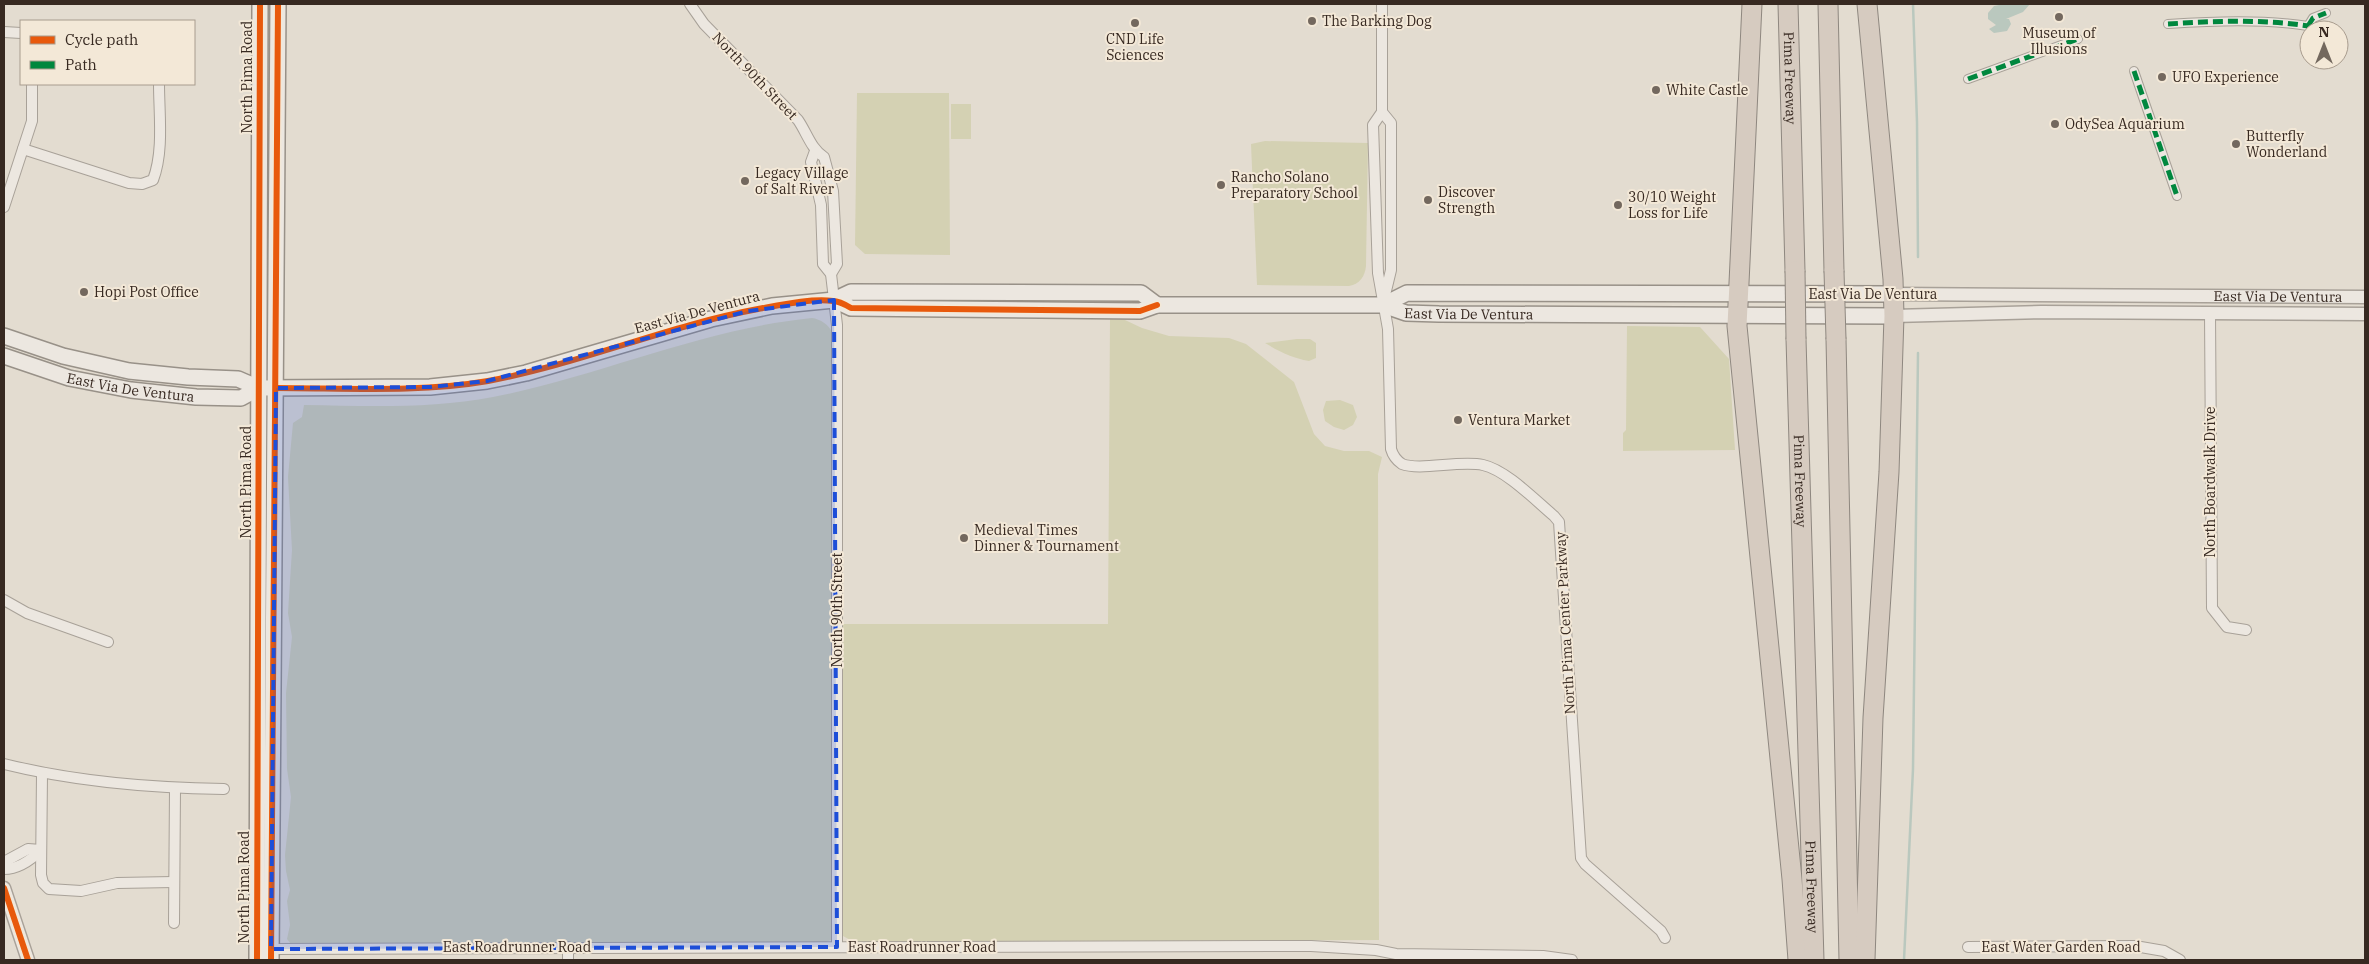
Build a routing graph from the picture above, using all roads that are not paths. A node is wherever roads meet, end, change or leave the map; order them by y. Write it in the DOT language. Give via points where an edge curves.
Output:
graph roads {
  1 [pos="260,4"];
  2 [pos="264,4"];
  3 [pos="278,4"];
  4 [pos="690,4"];
  5 [pos="1382,4"];
  6 [pos="1752,4"];
  7 [pos="1788,4"];
  8 [pos="1828,4"];
  9 [pos="1867,4"];
  10 [pos="2326,13"];
  11 [pos="2312,20"];
  12 [pos="260,22"];
  13 [pos="2168,24"];
  14 [pos="2299,25"];
  15 [pos="4,32"];
  16 [pos="20,32"];
  17 [pos="2078,39"];
  18 [pos="2134,71"];
  19 [pos="1968,79"];
  20 [pos="32,85"];
  21 [pos="160,85"];
  22 [pos="1382,112"];
  23 [pos="23,149"];
  24 [pos="2177,196"];
  25 [pos="4,207"];
  26 [pos="1738,293"];
  27 [pos="1894,294"];
  28 [pos="2365,297"];
  29 [pos="834,300"];
  30 [pos="1383,305"];
  31 [pos="2210,313"];
  32 [pos="2365,314"];
  33 [pos="1737,315"];
  34 [pos="1894,316"];
  35 [pos="4,336"];
  36 [pos="4,356"];
  37 [pos="259,388"];
  38 [pos="276,388"];
  39 [pos="4,600"];
  40 [pos="2246,630"];
  41 [pos="108,642"];
  42 [pos="4,764"];
  43 [pos="42,774"];
  44 [pos="175,788"];
  45 [pos="224,789"];
  46 [pos="41,850"];
  47 [pos="4,862"];
  48 [pos="4,869"];
  49 [pos="174,882"];
  50 [pos="4,888"];
  51 [pos="174,923"];
  52 [pos="1665,938"];
  53 [pos="568,947"];
  54 [pos="837,947"];
  55 [pos="1968,947"];
  56 [pos="271,954"];
  57 [pos="28,960"];
  58 [pos="257,960"];
  59 [pos="568,960"];
  60 [pos="1572,960"];
  61 [pos="1798,960"];
  62 [pos="1814,960"];
  63 [pos="1849,960"];
  64 [pos="1865,960"];
  65 [pos="2180,960"];
  1 -- 12 [label="main road, North Pima Road"];
  2 -- 12 [label="main road"];
  3 -- 38 [label="main road, North Pima Road"];
  4 -- 29 [label="street, North 90th Street" via="704,24 807,132 815,151 811,162 821,205 823,264 831,274"];
  5 -- 22 [label="street, North Pima Center Parkway"];
  6 -- 26 [label="highway"];
  7 -- 62 [label="highway, Pima Freeway, bridge"];
  8 -- 63 [label="highway, bridge"];
  9 -- 27 [label="highway"];
  10 -- 11 [label="street"];
  12 -- 37 [label="main road, North Pima Road"];
  13 -- 14 [label="street" via="2214,21 2286,22"];
  15 -- 16 [label="street"];
  17 -- 19 [label="street"];
  18 -- 24 [label="street"];
  20 -- 23 [label="street" via="32,121"];
  21 -- 23 [label="street" via="159,154 154,180 142,184 129,183"];
  22 -- 30 [label="street, North Pima Center Parkway" via="1372,125 1378,273"];
  22 -- 30 [label="street, North Pima Center Parkway" via="1391,123 1391,270"];
  23 -- 25 [label="street"];
  26 -- 27 [label="main road, East Via De Ventura"];
  26 -- 30 [label="main road, East Via De Ventura" via="1407,293"];
  26 -- 33 [label="highway"];
  27 -- 28 [label="street, East Via De Ventura"];
  27 -- 34 [label="highway"];
  29 -- 30 [label="main road, East Via De Ventura" via="851,308 978,310 1140,310 1157,305"];
  29 -- 38 [label="main road, East Via De Ventura" via="772,306 711,319 526,373 487,381 430,387"];
  29 -- 54 [label="street, North 90th Street" via="837,335"];
  30 -- 33 [label="main road, East Via De Ventura" via="1406,313 1439,314"];
  30 -- 52 [label="street, North Pima Center Parkway" via="1388,329 1390,443 1394,457 1404,465 1465,463 1499,471 1559,522 1581,858"];
  31 -- 32 [label="street, East Via De Ventura"];
  31 -- 34 [label="street, East Via De Ventura" via="2041,312"];
  31 -- 40 [label="street, North Boardwalk Drive" via="2212,608 2227,627"];
  33 -- 34 [label="main road, East Via De Ventura"];
  33 -- 61 [label="highway"];
  34 -- 64 [label="highway"];
  35 -- 37 [label="main road, East Via De Ventura" via="63,356 129,371 238,379"];
  36 -- 37 [label="main road, East Via De Ventura" via="69,378 130,390 241,398"];
  37 -- 38 [label="main road, East Via De Ventura"];
  37 -- 58 [label="main road, North Pima Road"];
  38 -- 56 [label="main road, North Pima Road"];
  39 -- 41 [label="street" via="27,613"];
  42 -- 43 [label="street"];
  43 -- 44 [label="street" via="103,783"];
  43 -- 46 [label="street"];
  44 -- 45 [label="street"];
  44 -- 49 [label="street"];
  46 -- 47 [label="street" via="28,849"];
  46 -- 48 [label="street" via="31,860"];
  46 -- 49 [label="street" via="40,875 49,889 81,890 117,883"];
  49 -- 51 [label="street"];
  50 -- 57 [label="street"];
  53 -- 54 [label="street, East Roadrunner Road"];
  53 -- 56 [label="street, East Roadrunner Road"];
  53 -- 59 [label="street"];
  54 -- 60 [label="street, East Roadrunner Road" via="1311,946 1396,954 1543,956"];
  55 -- 65 [label="street, East Water Garden Road" via="2136,946 2164,951"];
}
